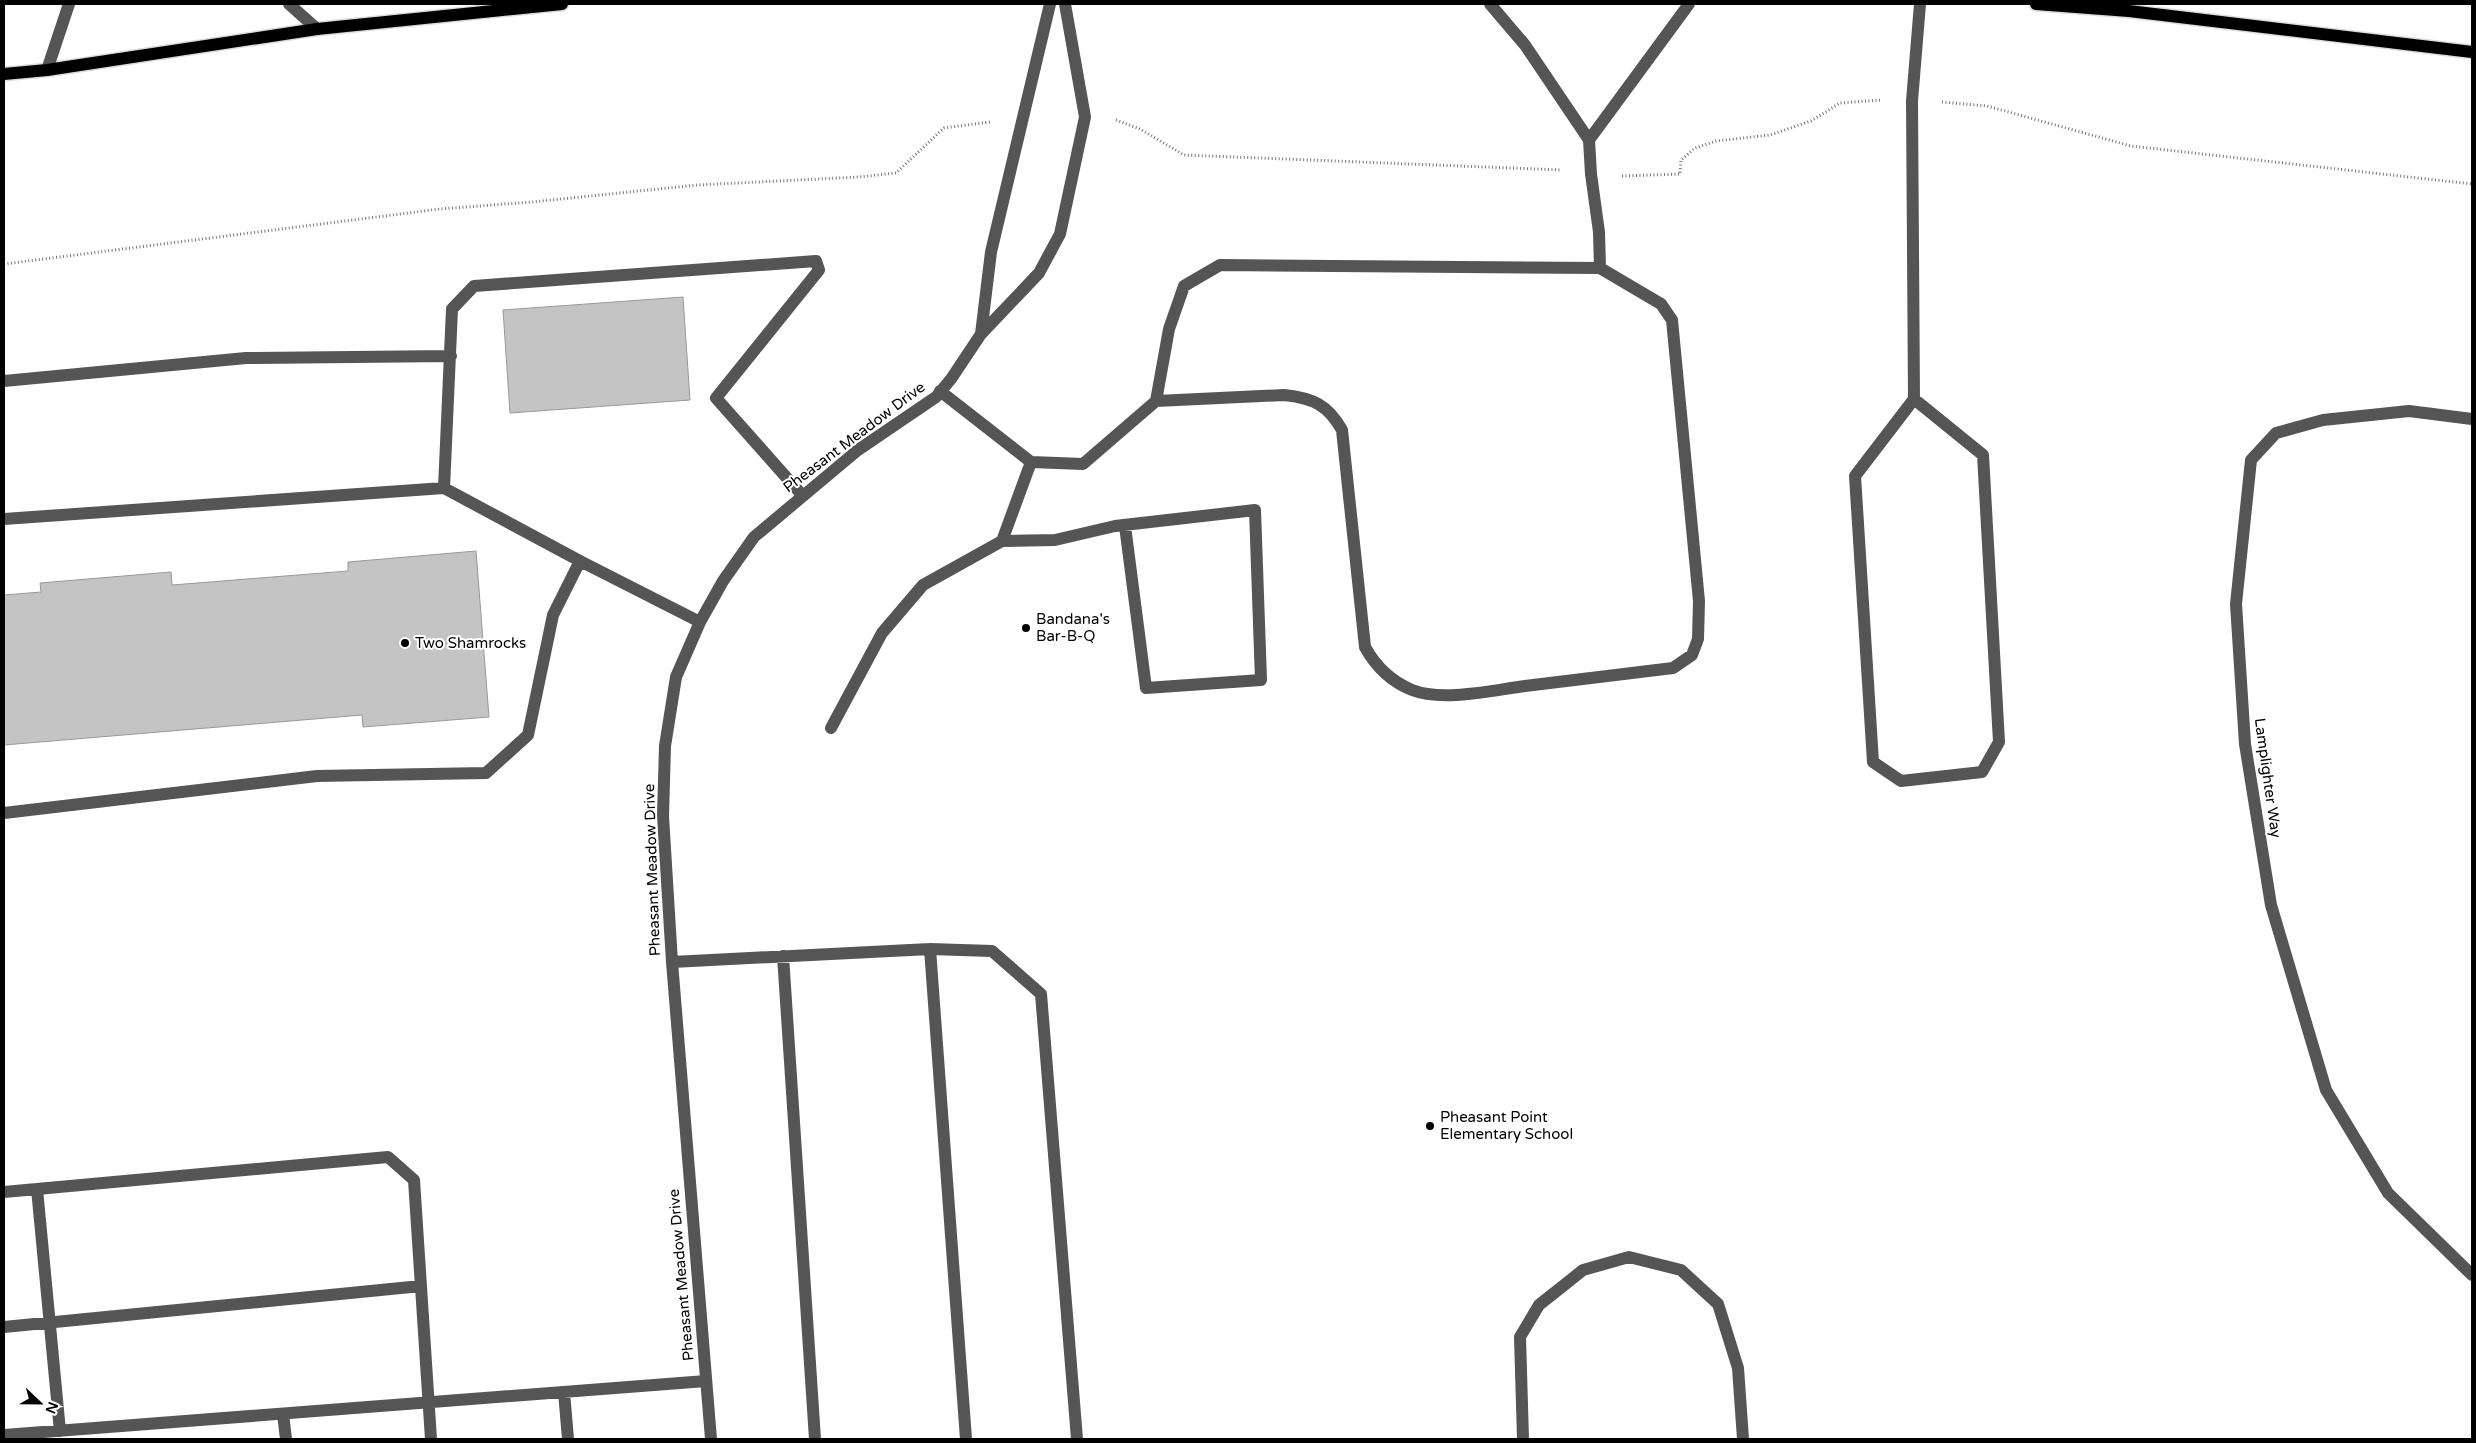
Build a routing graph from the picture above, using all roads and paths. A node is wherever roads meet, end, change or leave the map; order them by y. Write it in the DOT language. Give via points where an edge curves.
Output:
graph roads {
  1 [pos="69,4"];
  2 [pos="289,4"];
  3 [pos="562,4"];
  4 [pos="1050,4"];
  5 [pos="1065,4"];
  6 [pos="1490,4"];
  7 [pos="1689,4"];
  8 [pos="1920,4"];
  9 [pos="2036,4"];
  10 [pos="317,29"];
  11 [pos="2472,52"];
  12 [pos="47,70"];
  13 [pos="4,74"];
  14 [pos="1912,101"];
  15 [pos="1085,117"];
  16 [pos="1023,118"];
  17 [pos="1589,140"];
  18 [pos="1590,174"];
  19 [pos="2472,184"];
  20 [pos="4,264"];
  21 [pos="1600,268"];
  22 [pos="981,334"];
  23 [pos="451,356"];
  24 [pos="4,381"];
  25 [pos="940,391"];
  26 [pos="1914,399"];
  27 [pos="1156,401"];
  28 [pos="2472,419"];
  29 [pos="1031,462"];
  30 [pos="444,488"];
  31 [pos="802,495"];
  32 [pos="4,519"];
  33 [pos="1125,526"];
  34 [pos="1002,541"];
  35 [pos="580,561"];
  36 [pos="700,622"];
  37 [pos="831,728"];
  38 [pos="4,813"];
  39 [pos="930,949"];
  40 [pos="783,956"];
  41 [pos="672,962"];
  42 [pos="37,1189"];
  43 [pos="4,1192"];
  44 [pos="2472,1275"];
  45 [pos="421,1286"];
  46 [pos="50,1322"];
  47 [pos="4,1327"];
  48 [pos="706,1381"];
  49 [pos="564,1392"];
  50 [pos="428,1402"];
  51 [pos="283,1414"];
  52 [pos="60,1431"];
  53 [pos="4,1435"];
  54 [pos="286,1439"];
  55 [pos="431,1439"];
  56 [pos="568,1439"];
  57 [pos="711,1439"];
  58 [pos="815,1439"];
  59 [pos="966,1439"];
  60 [pos="1078,1439"];
  61 [pos="1523,1439"];
  62 [pos="1743,1439"];
  1 -- 12 [label="street"];
  2 -- 10 [label="street"];
  3 -- 10 [label="main road"];
  4 -- 16 [label="street, Pheasant Meadow Drive"];
  5 -- 15 [label="street, Pheasant Meadow Drive"];
  6 -- 17 [label="street" via="1525,45"];
  7 -- 17 [label="street"];
  8 -- 14 [label="street"];
  9 -- 11 [label="main road"];
  10 -- 12 [label="main road"];
  12 -- 13 [label="main road"];
  14 -- 18 [label="path" via="1840,103 1811,121 1770,135 1695,148 1682,160 1680,174"];
  14 -- 19 [label="path" via="1987,106 2131,146"];
  14 -- 26 [label="street"];
  15 -- 18 [label="path" via="1118,120 1140,128 1184,155 1561,170"];
  15 -- 22 [label="street, Pheasant Meadow Drive" via="1060,234 1039,273"];
  16 -- 20 [label="path" via="944,128 896,173 697,185 440,209"];
  16 -- 22 [label="street, Pheasant Meadow Drive" via="991,252"];
  17 -- 18 [label="street"];
  18 -- 21 [label="street" via="1599,232"];
  21 -- 27 [label="street" via="1220,265 1184,286 1170,329"];
  21 -- 27 [label="street" via="1661,304 1672,320 1699,600 1698,639 1692,655 1673,668 1464,693 1439,694 1405,686 1374,665 1365,648 1346,453 1342,430 1334,415 1320,404 1284,395"];
  22 -- 25 [label="street, Pheasant Meadow Drive"];
  23 -- 24 [label="street" via="246,358"];
  23 -- 30 [label="street"];
  23 -- 31 [label="street" via="452,309 474,286 816,261 819,270 716,398"];
  25 -- 29 [label="street"];
  25 -- 31 [label="street, Pheasant Meadow Drive"];
  26 -- 26 [label="street" via="1983,454 2000,742 1982,772 1901,781 1873,762 1855,476"];
  27 -- 29 [label="street" via="1082,464"];
  28 -- 44 [label="street, Lamplighter Way" via="2409,411 2324,420 2276,433 2251,460 2236,604 2245,744 2271,905 2326,1090 2388,1193"];
  29 -- 34 [label="street"];
  30 -- 32 [label="street"];
  30 -- 35 [label="street"];
  31 -- 36 [label="street, Pheasant Meadow Drive" via="754,537 723,581"];
  33 -- 33 [label="street" via="1255,510 1261,680 1146,688"];
  33 -- 34 [label="street" via="1055,540"];
  34 -- 37 [label="street" via="923,585 882,634"];
  35 -- 36 [label="street"];
  35 -- 38 [label="street" via="553,615 528,735 486,773 317,776"];
  36 -- 41 [label="street, Pheasant Meadow Drive" via="676,677 665,746 663,816"];
  39 -- 40 [label="street"];
  39 -- 59 [label="street"];
  39 -- 60 [label="street" via="992,951 1042,994"];
  40 -- 41 [label="street"];
  40 -- 58 [label="street"];
  41 -- 48 [label="street, Pheasant Meadow Drive"];
  42 -- 43 [label="street"];
  42 -- 45 [label="street" via="388,1156 414,1180"];
  42 -- 46 [label="street"];
  45 -- 46 [label="street"];
  45 -- 50 [label="street"];
  46 -- 47 [label="street"];
  46 -- 52 [label="street"];
  48 -- 49 [label="street"];
  48 -- 57 [label="street, Pheasant Meadow Drive"];
  49 -- 50 [label="street"];
  49 -- 56 [label="street"];
  50 -- 51 [label="street"];
  50 -- 55 [label="street"];
  51 -- 52 [label="street"];
  51 -- 54 [label="street"];
  52 -- 53 [label="street"];
  61 -- 62 [label="street" via="1520,1337 1539,1305 1583,1270 1629,1257 1681,1270 1718,1304 1738,1368"];
}
